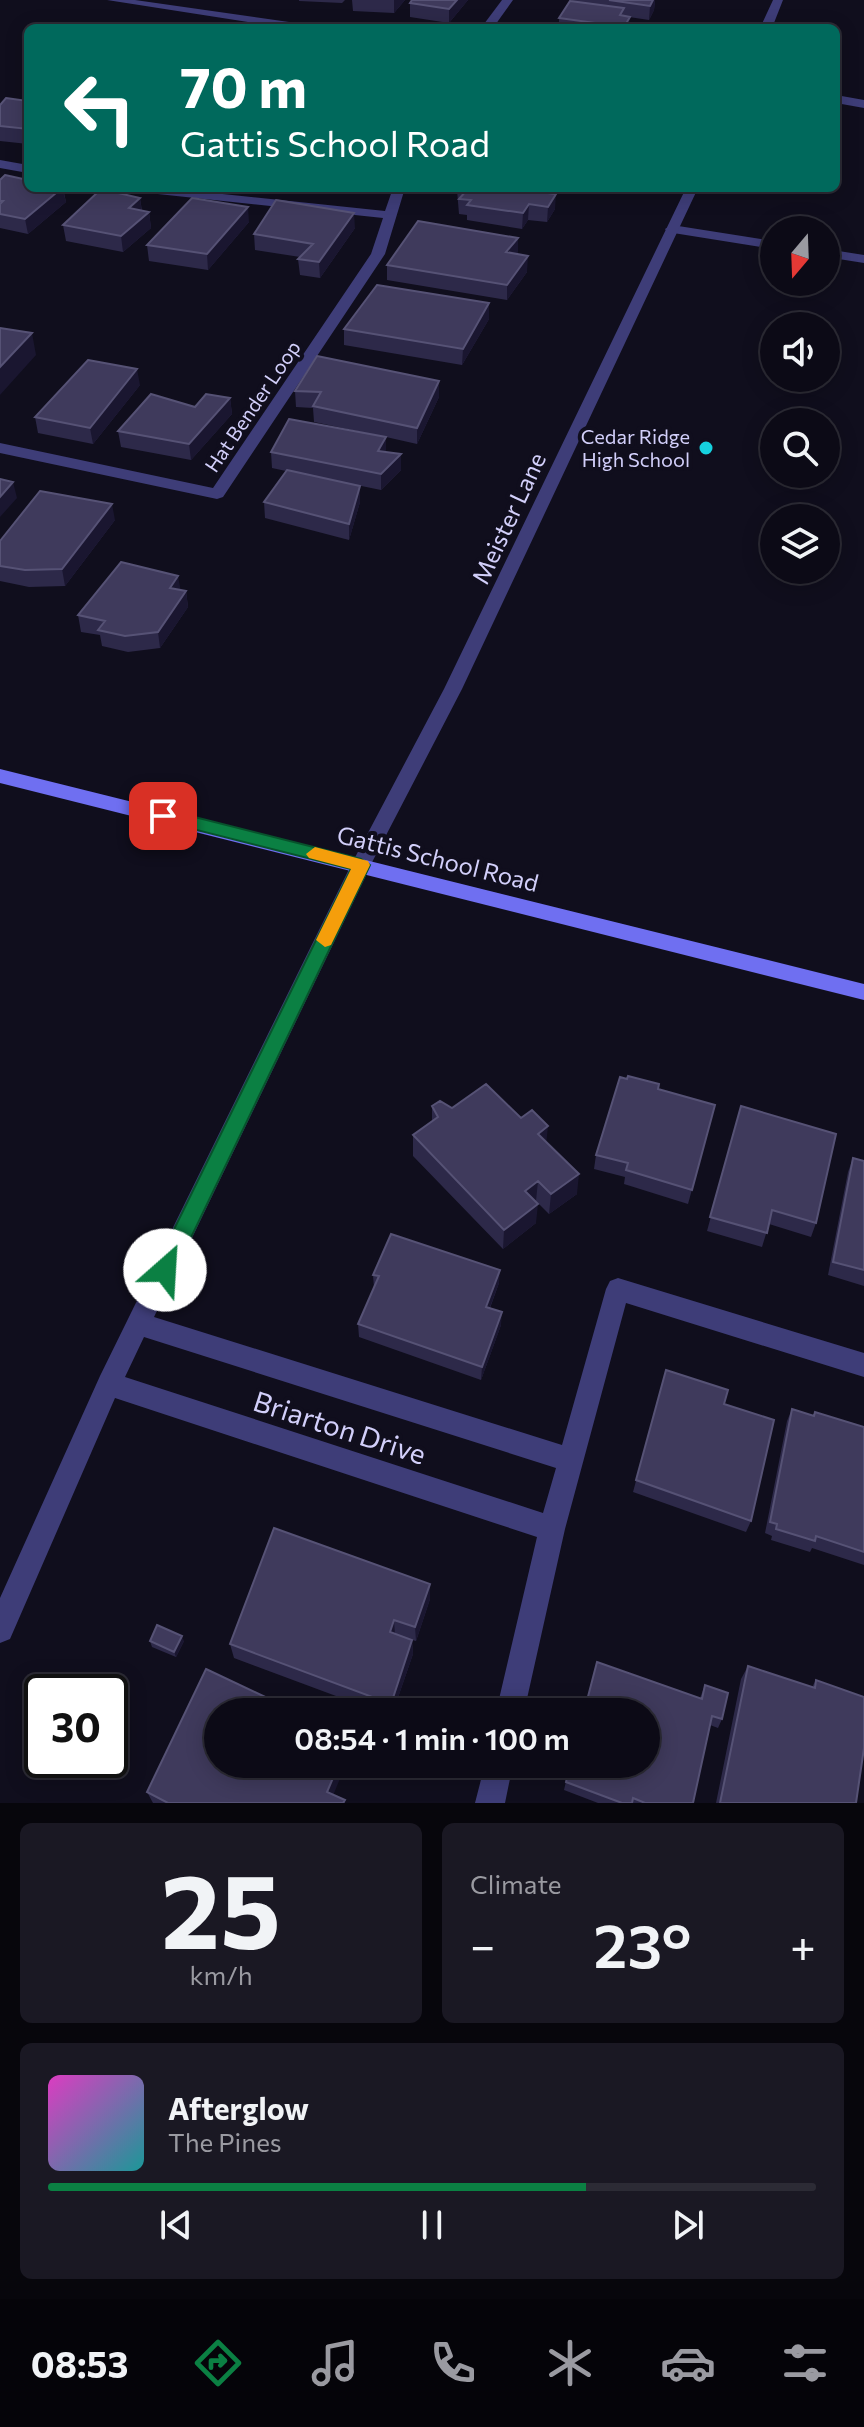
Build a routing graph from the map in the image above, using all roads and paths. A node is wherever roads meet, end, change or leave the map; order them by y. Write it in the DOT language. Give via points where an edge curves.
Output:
graph roads {
  1 [pos="112,0"];
  2 [pos="508,0"];
  3 [pos="778,0"];
  4 [pos="282,24"];
  5 [pos="490,24"];
  6 [pos="768,24"];
  7 [pos="840,100"];
  8 [pos="864,104"];
  9 [pos="0,164"];
  10 [pos="24,168"];
  11 [pos="176,192"];
  12 [pos="398,192"];
  13 [pos="690,192"];
  14 [pos="391,215"];
  15 [pos="672,229"];
  16 [pos="760,243"];
  17 [pos="840,255"];
  18 [pos="864,259"];
  19 [pos="0,448"];
  20 [pos="0,776"];
  21 [pos="361,865"];
  22 [pos="864,992"];
  23 [pos="139,1324"];
  24 [pos="864,1365"];
  25 [pos="109,1384"];
  26 [pos="570,1460"];
  27 [pos="552,1529"];
  28 [pos="0,1629"];
  29 [pos="513,1698"];
  30 [pos="496,1778"];
  31 [pos="490,1803"];
  1 -- 4 [label="street"];
  2 -- 5 [label="street"];
  3 -- 6 [label="street"];
  7 -- 8 [label="street"];
  9 -- 10 [label="street"];
  11 -- 14 [label="street"];
  12 -- 14 [label="street, Hat Bender Loop"];
  13 -- 15 [label="street, Meister Lane"];
  14 -- 19 [label="street, Hat Bender Loop" via="378,254 217,494"];
  15 -- 16 [label="street"];
  15 -- 21 [label="street, Meister Lane" via="453,689"];
  17 -- 18 [label="street"];
  20 -- 21 [label="main road, Gattis School Road"];
  21 -- 22 [label="main road, Gattis School Road"];
  21 -- 23 [label="street, Meister Lane"];
  23 -- 25 [label="street, Meister Lane"];
  23 -- 26 [label="street, Briarton Drive"];
  24 -- 26 [label="street" via="618,1289"];
  25 -- 27 [label="street, Briarton Drive"];
  25 -- 28 [label="street, Meister Lane"];
  26 -- 27 [label="street"];
  27 -- 29 [label="street"];
  30 -- 31 [label="street"];
}
